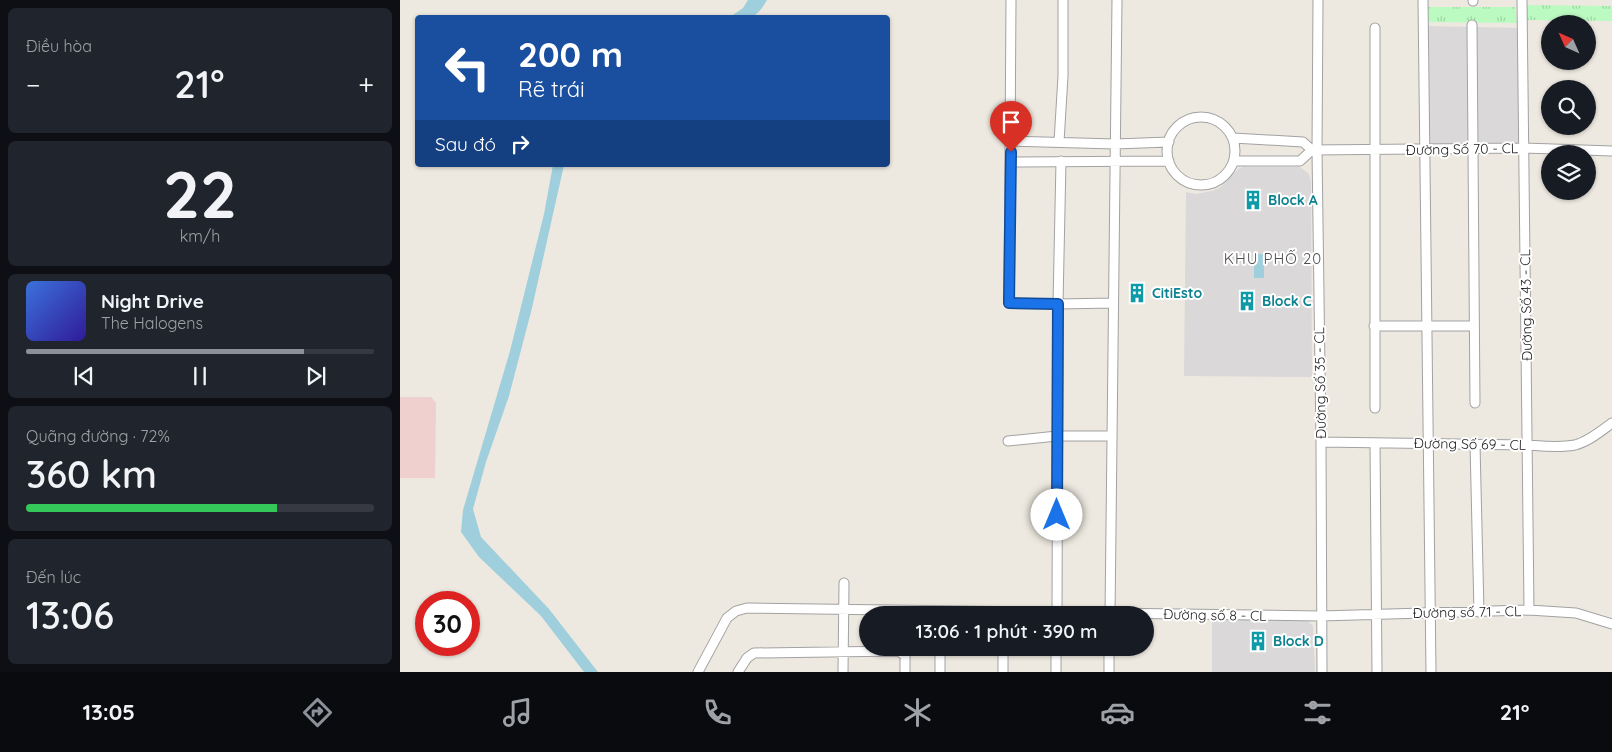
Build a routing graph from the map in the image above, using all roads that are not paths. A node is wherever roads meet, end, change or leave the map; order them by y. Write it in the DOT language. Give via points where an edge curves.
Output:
graph roads {
  1 [pos="1012,0"];
  2 [pos="1063,0"];
  3 [pos="1117,0"];
  4 [pos="1318,0"];
  5 [pos="1423,0"];
  6 [pos="1522,0"];
  7 [pos="1472,25"];
  8 [pos="1375,28"];
  9 [pos="1233,138"];
  10 [pos="1011,141"];
  11 [pos="1059,142"];
  12 [pos="1169,142"];
  13 [pos="1114,144"];
  14 [pos="1425,148"];
  15 [pos="1524,148"];
  16 [pos="1474,149"];
  17 [pos="1314,150"];
  18 [pos="1375,150"];
  19 [pos="1612,151"];
  20 [pos="1061,161"];
  21 [pos="1115,161"];
  22 [pos="1169,161"];
  23 [pos="1234,161"];
  24 [pos="1011,162"];
  25 [pos="1113,303"];
  26 [pos="1058,304"];
  27 [pos="1374,326"];
  28 [pos="1427,326"];
  29 [pos="1474,326"];
  30 [pos="1475,403"];
  31 [pos="1375,408"];
  32 [pos="1612,423"];
  33 [pos="1057,436"];
  34 [pos="1111,436"];
  35 [pos="1008,441"];
  36 [pos="1321,442"];
  37 [pos="1375,443"];
  38 [pos="1428,443"];
  39 [pos="1475,444"];
  40 [pos="1527,445"];
  41 [pos="844,583"];
  42 [pos="1057,606"];
  43 [pos="1110,606"];
  44 [pos="844,610"];
  45 [pos="859,610"];
  46 [pos="1529,610"];
  47 [pos="1430,612"];
  48 [pos="1479,612"];
  49 [pos="1154,614"];
  50 [pos="1376,614"];
  51 [pos="1321,616"];
  52 [pos="1612,624"];
  53 [pos="843,652"];
  54 [pos="940,656"];
  55 [pos="1003,656"];
  56 [pos="1056,656"];
  57 [pos="1109,656"];
  58 [pos="698,672"];
  59 [pos="738,672"];
  60 [pos="842,672"];
  61 [pos="905,672"];
  62 [pos="940,672"];
  63 [pos="1003,672"];
  64 [pos="1056,672"];
  65 [pos="1109,672"];
  66 [pos="1322,672"];
  67 [pos="1377,672"];
  68 [pos="1431,672"];
  1 -- 10 [label="street"];
  2 -- 11 [label="street"];
  3 -- 13 [label="street"];
  4 -- 17 [label="street, Đường Số 35 - CL"];
  5 -- 14 [label="street"];
  6 -- 15 [label="street, Đường Số 43 - CL"];
  7 -- 16 [label="street"];
  8 -- 18 [label="street"];
  9 -- 12 [label="street" via="1218,121 1195,118 1175,130"];
  9 -- 17 [label="street, Đường Số 70 - CL" via="1303,142"];
  9 -- 23 [label="street"];
  10 -- 11 [label="street"];
  10 -- 24 [label="street"];
  11 -- 13 [label="street"];
  12 -- 13 [label="street"];
  12 -- 22 [label="street"];
  13 -- 21 [label="street"];
  14 -- 16 [label="street, Đường Số 70 - CL"];
  14 -- 18 [label="street, Đường Số 70 - CL"];
  14 -- 28 [label="street"];
  15 -- 16 [label="street, Đường Số 70 - CL"];
  15 -- 19 [label="street, Đường Số 70 - CL"];
  15 -- 40 [label="street, Đường Số 43 - CL"];
  16 -- 29 [label="street"];
  17 -- 18 [label="street, Đường Số 70 - CL"];
  17 -- 23 [label="street, Đường Số 70 - CL" via="1300,161"];
  17 -- 36 [label="street, Đường Số 35 - CL"];
  18 -- 27 [label="street"];
  20 -- 21 [label="street"];
  20 -- 24 [label="street"];
  20 -- 26 [label="street"];
  21 -- 22 [label="street"];
  21 -- 25 [label="street"];
  22 -- 23 [label="street" via="1181,178 1201,185 1221,178"];
  24 -- 26 [label="street" via="1009,303"];
  25 -- 26 [label="street"];
  25 -- 34 [label="street"];
  26 -- 33 [label="street"];
  27 -- 28 [label="street"];
  27 -- 31 [label="street"];
  28 -- 29 [label="street"];
  28 -- 38 [label="street"];
  29 -- 30 [label="street"];
  32 -- 40 [label="street, Đường Số 69 - CL" via="1576,445"];
  33 -- 34 [label="street"];
  33 -- 35 [label="street"];
  33 -- 42 [label="street"];
  34 -- 43 [label="street"];
  36 -- 37 [label="street, Đường Số 69 - CL"];
  36 -- 51 [label="street, Đường Số 35 - CL"];
  37 -- 38 [label="street, Đường Số 69 - CL"];
  37 -- 50 [label="street"];
  38 -- 39 [label="street, Đường Số 69 - CL"];
  38 -- 47 [label="street"];
  39 -- 40 [label="street, Đường Số 69 - CL"];
  39 -- 48 [label="street"];
  40 -- 46 [label="street, Đường Số 43 - CL"];
  41 -- 44 [label="street"];
  44 -- 45 [label="street, Đường số 8 - CL"];
  44 -- 53 [label="street"];
  44 -- 58 [label="street, Đường số 8 - CL" via="747,608 736,611 727,618"];
  46 -- 48 [label="street, Đường số 71 - CL"];
  46 -- 52 [label="street, Đường số 71 - CL" via="1576,613"];
  47 -- 48 [label="street, Đường số 71 - CL"];
  47 -- 50 [label="street, Đường số 71 - CL"];
  47 -- 68 [label="street"];
  49 -- 51 [label="street, Đường số 8 - CL"];
  50 -- 51 [label="street, Đường số 71 - CL"];
  50 -- 67 [label="street"];
  51 -- 66 [label="street, Đường Số 35 - CL"];
  53 -- 59 [label="street" via="754,653"];
  53 -- 60 [label="street"];
  53 -- 61 [label="street" via="900,651 905,656"];
  54 -- 62 [label="street"];
  55 -- 63 [label="street"];
  56 -- 64 [label="street"];
  57 -- 65 [label="street"];
}
